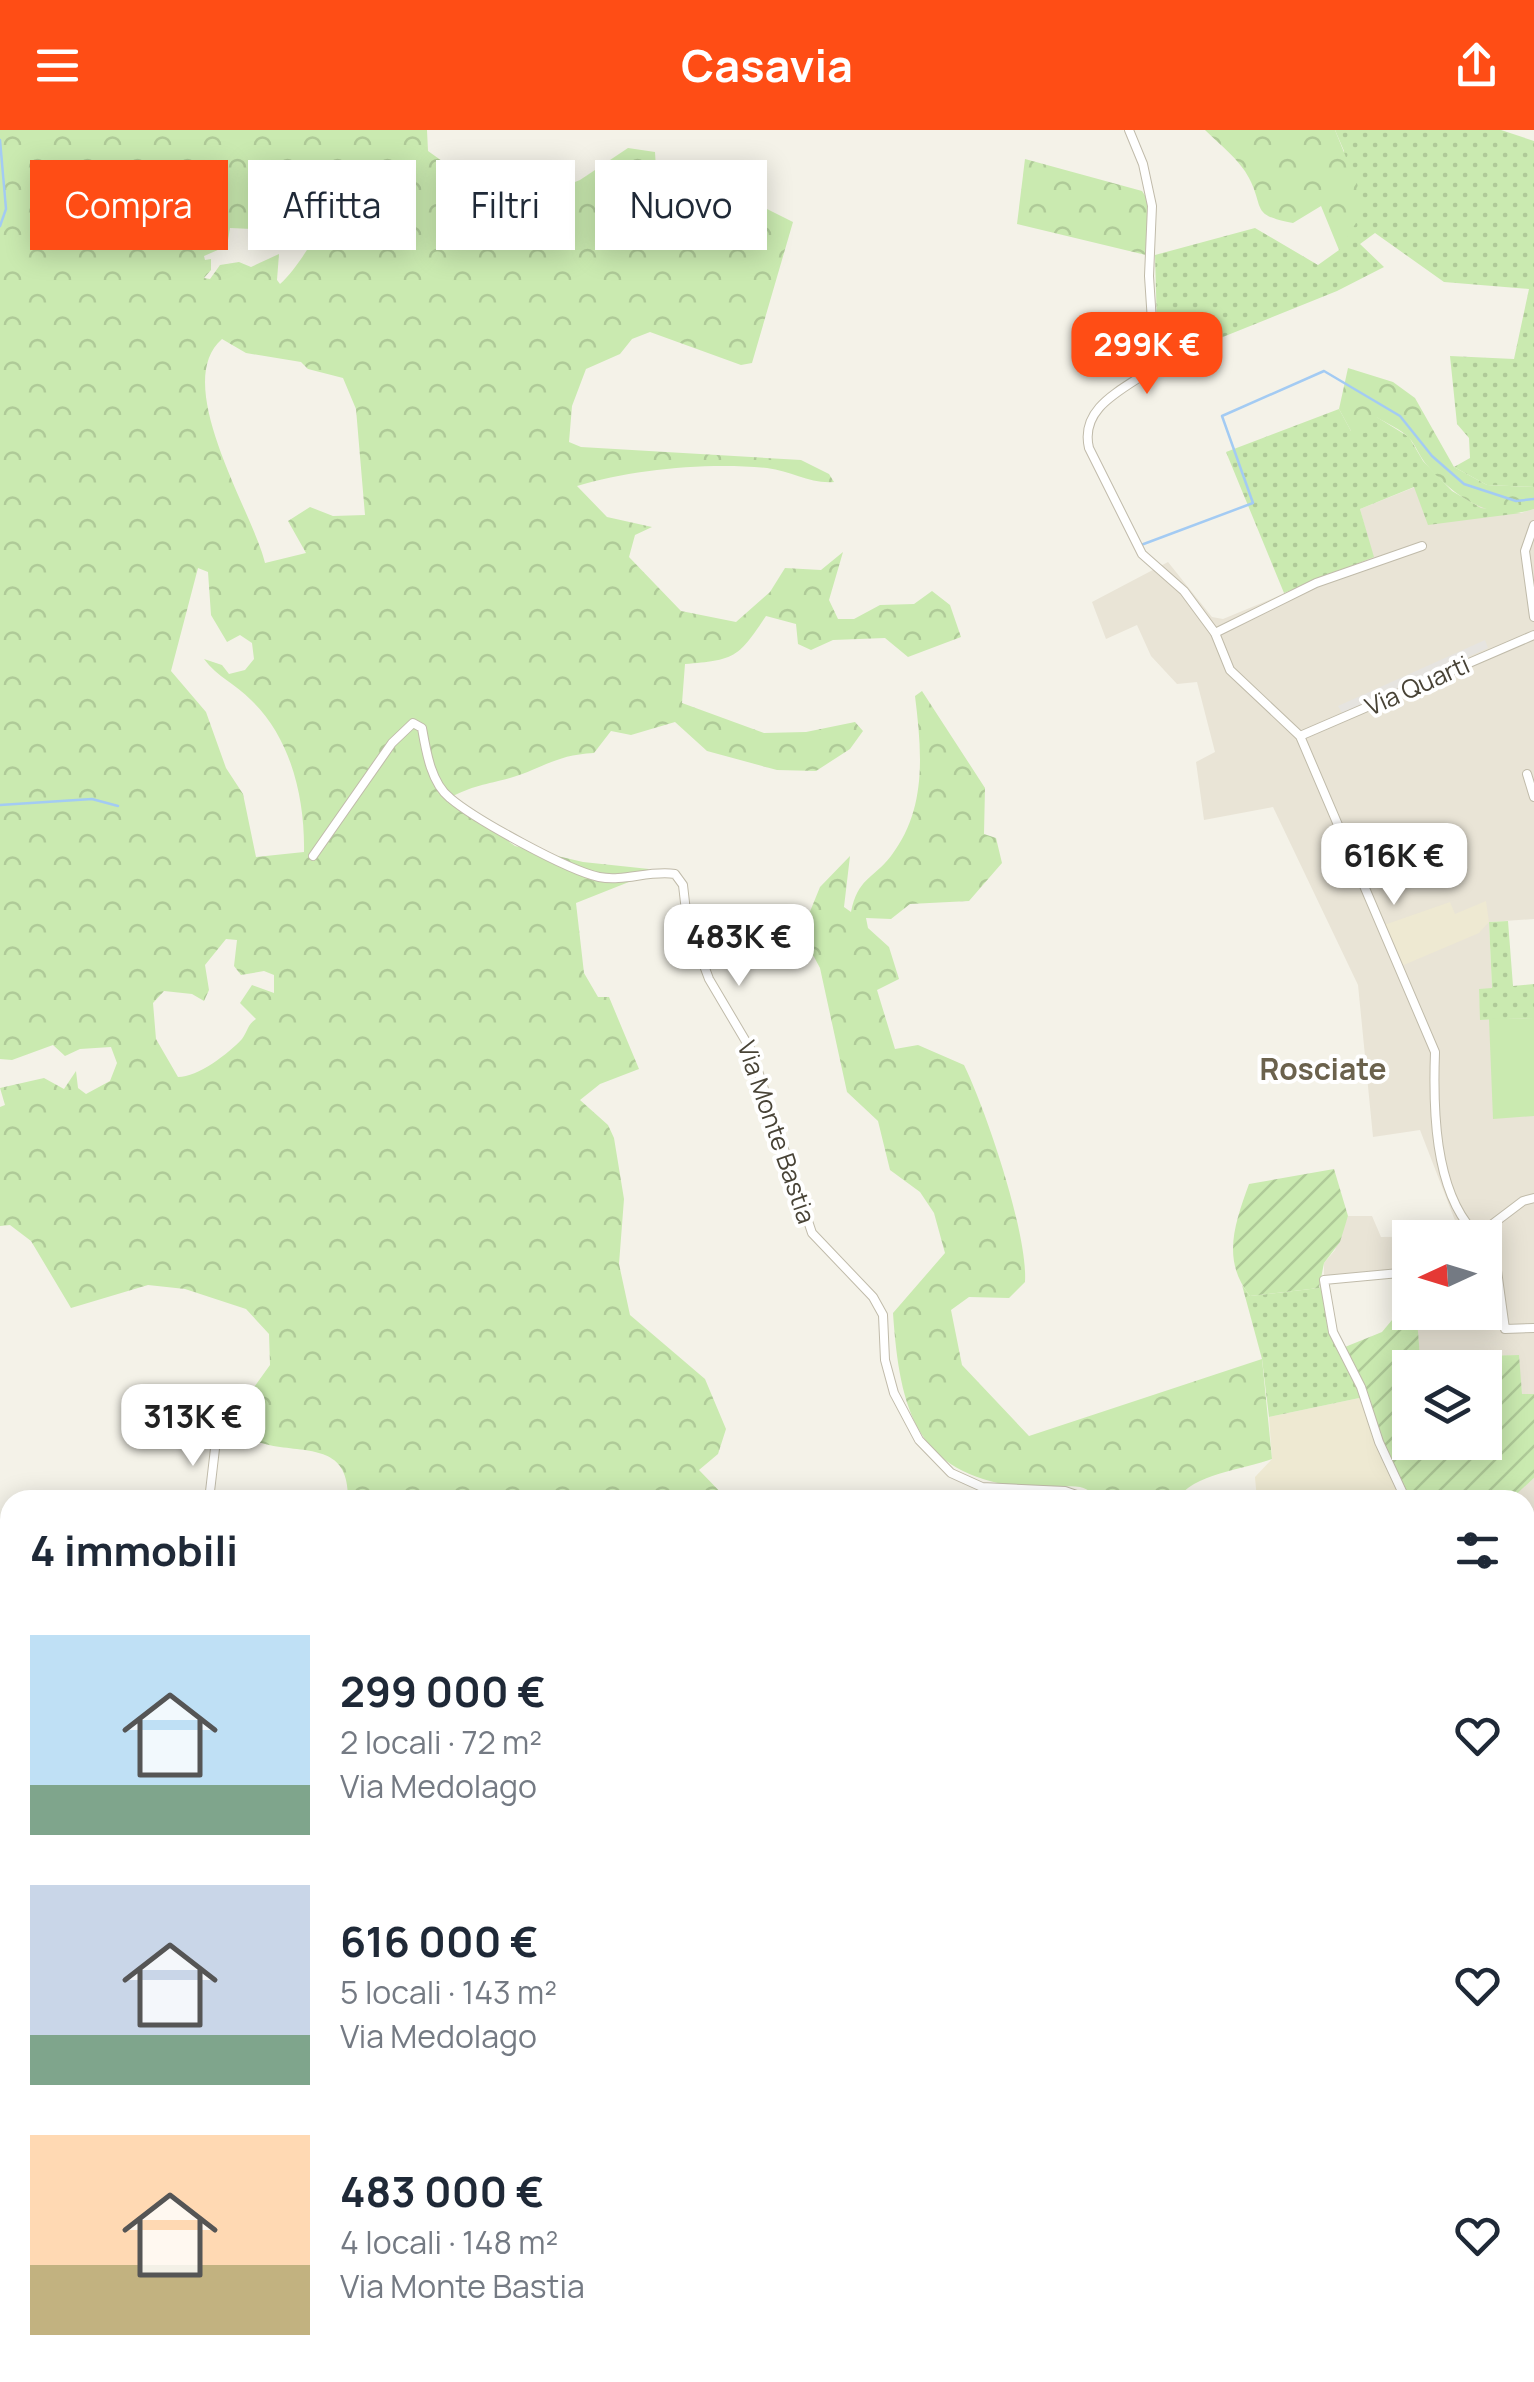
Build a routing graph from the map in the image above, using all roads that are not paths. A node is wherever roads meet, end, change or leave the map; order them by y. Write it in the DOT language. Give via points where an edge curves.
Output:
graph roads {
  1 [pos="1129,130"];
  2 [pos="1534,525"];
  3 [pos="1422,546"];
  4 [pos="1534,617"];
  5 [pos="1215,634"];
  6 [pos="1534,635"];
  7 [pos="1300,736"];
  8 [pos="1527,774"];
  9 [pos="1534,797"];
  10 [pos="313,856"];
  11 [pos="1534,1198"];
  12 [pos="1463,1220"];
  13 [pos="1500,1220"];
  14 [pos="1392,1274"];
  15 [pos="1502,1307"];
  16 [pos="1534,1328"];
  17 [pos="216,1440"];
  18 [pos="210,1490"];
  19 [pos="1044,1490"];
  20 [pos="1401,1490"];
  1 -- 5 [label="street" via="1152,206 1155,367 1093,410 1084,428 1142,554 1184,592"];
  2 -- 4 [label="street" via="1525,552"];
  3 -- 5 [label="street" via="1316,583"];
  5 -- 7 [label="street" via="1230,670"];
  6 -- 7 [label="street, Via Quarti"];
  7 -- 12 [label="street" via="1435,1052 1433,1103"];
  8 -- 9 [label="street"];
  10 -- 19 [label="street, Via Monte Bastia" via="412,724 422,728 448,798 532,848 599,877 675,874 710,979 750,1050 812,1233 883,1315 894,1393 919,1440 951,1473 982,1487"];
  11 -- 13 [label="street"];
  14 -- 20 [label="street" via="1324,1280 1332,1332"];
  15 -- 16 [label="street" via="1505,1329"];
  17 -- 18 [label="street"];
}
